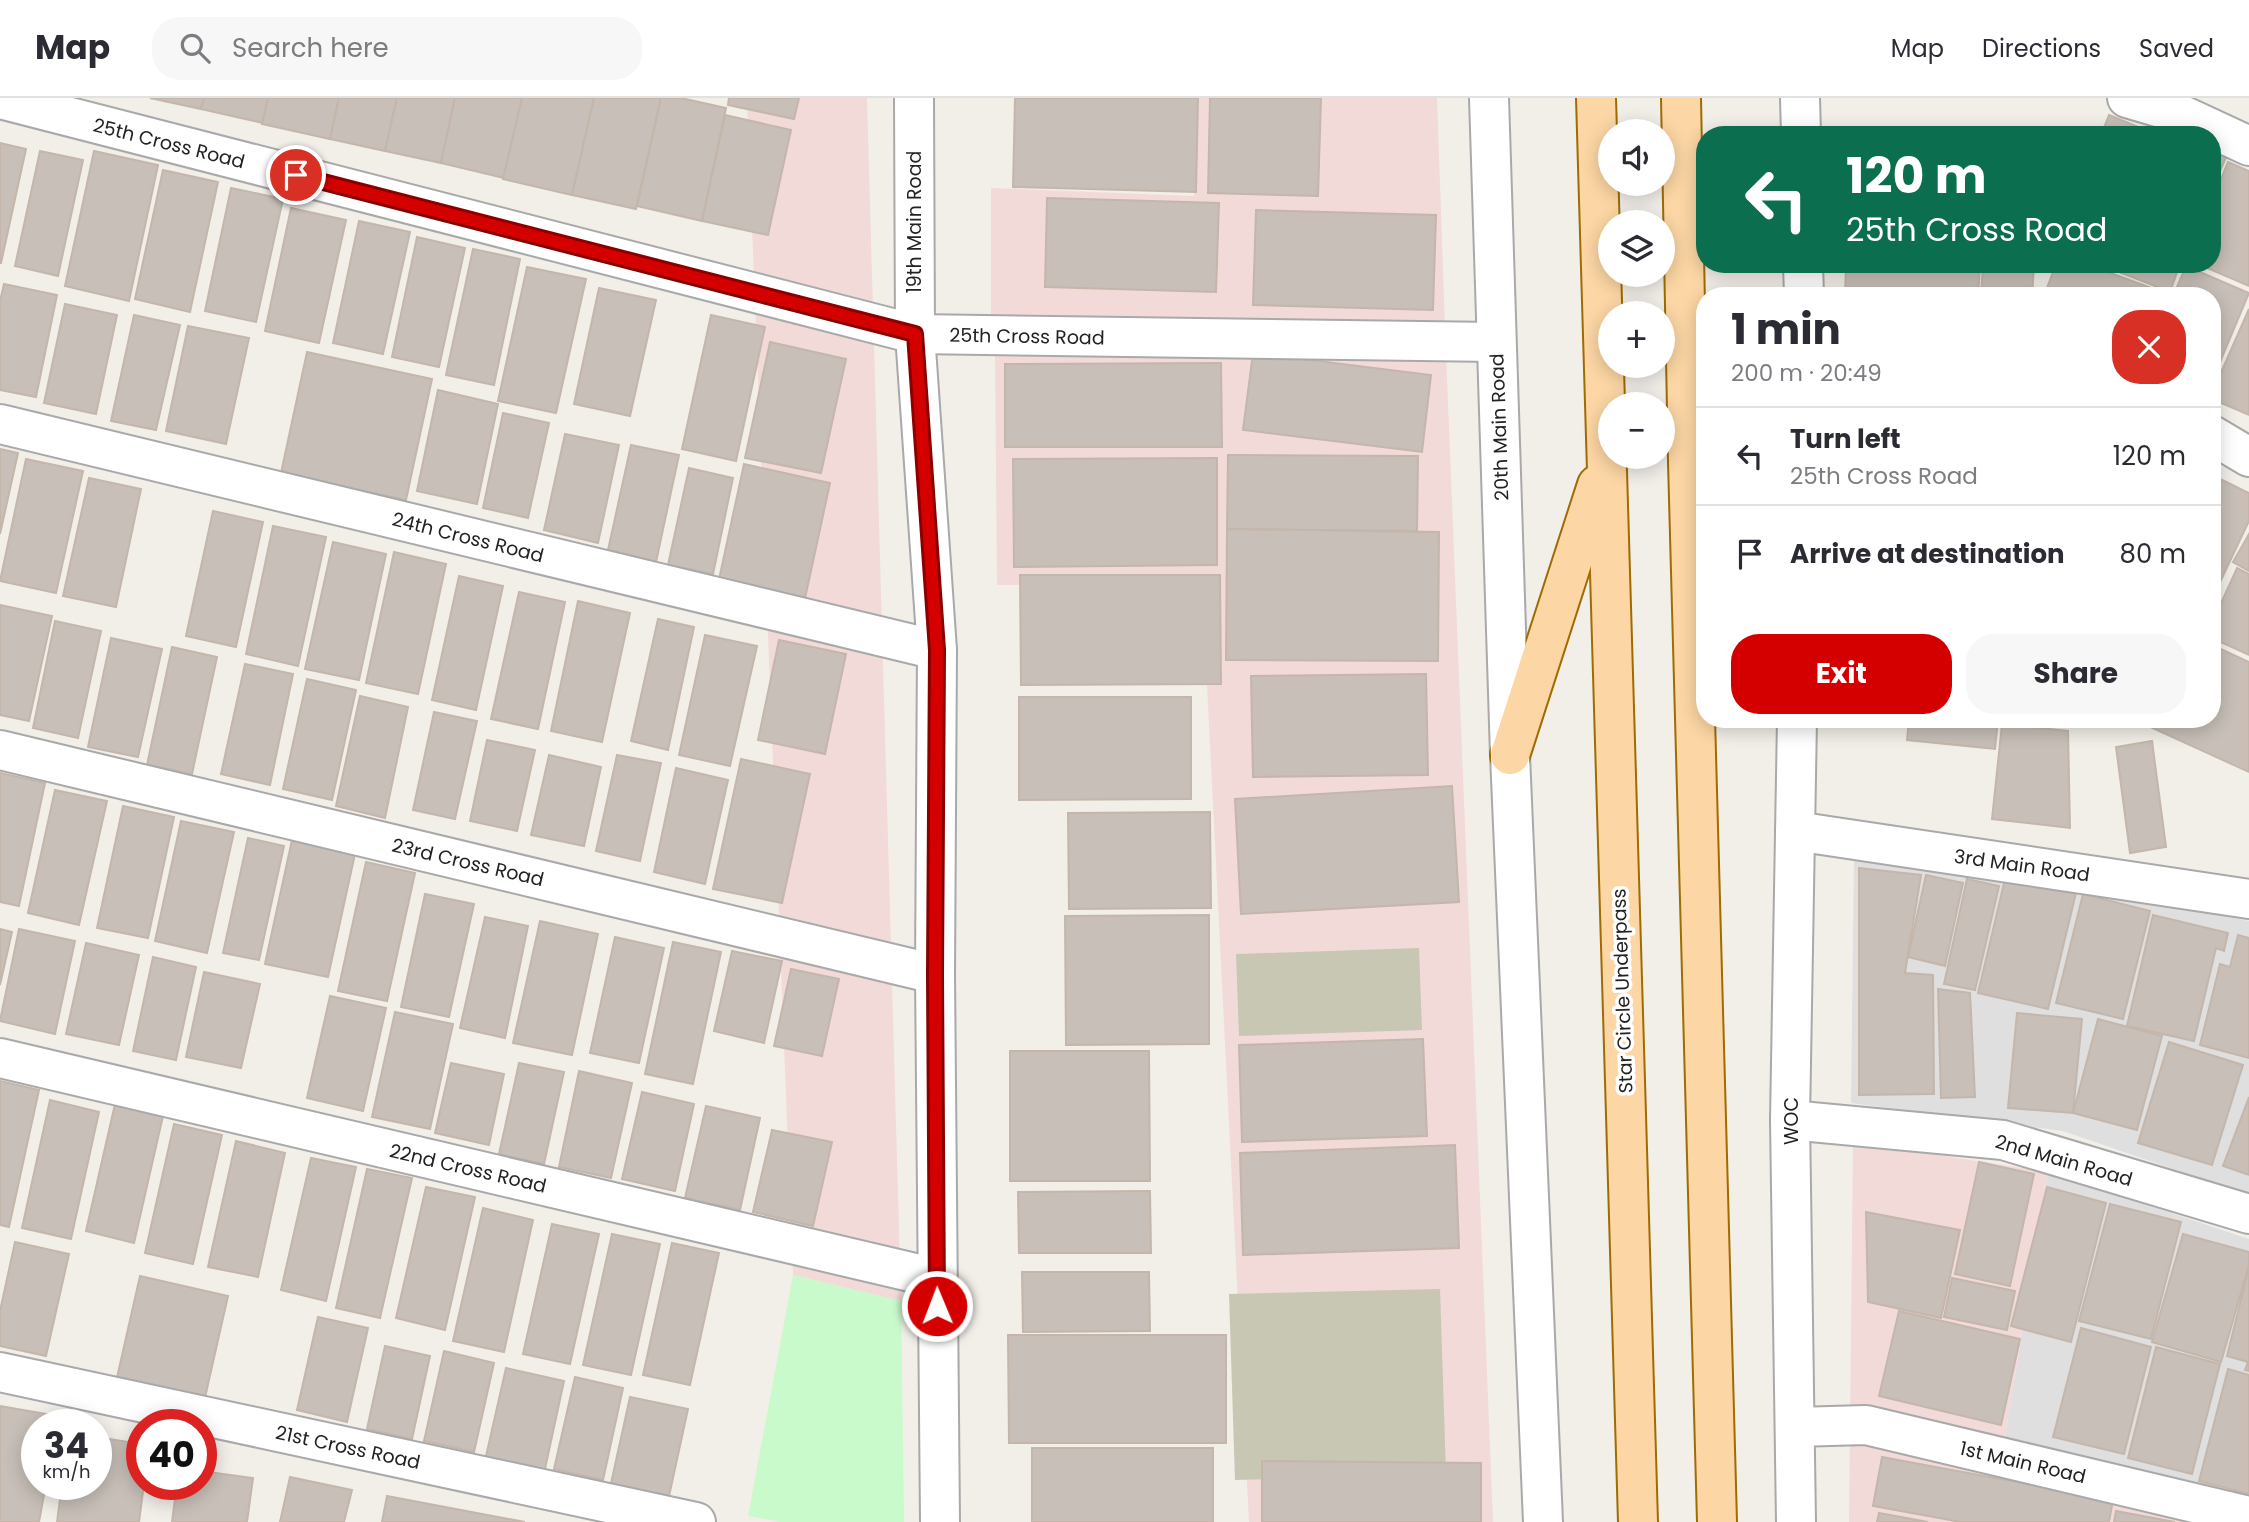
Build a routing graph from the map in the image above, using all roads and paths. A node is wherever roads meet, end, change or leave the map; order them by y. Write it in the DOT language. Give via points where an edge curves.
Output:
graph roads {
  1 [pos="914,98"];
  2 [pos="1489,98"];
  3 [pos="1596,98"];
  4 [pos="1681,98"];
  5 [pos="1800,98"];
  6 [pos="2127,98"];
  7 [pos="0,99"];
  8 [pos="1801,126"];
  9 [pos="2206,126"];
  10 [pos="2221,133"];
  11 [pos="2249,146"];
  12 [pos="915,334"];
  13 [pos="1496,342"];
  14 [pos="1604,392"];
  15 [pos="0,424"];
  16 [pos="2221,440"];
  17 [pos="2249,457"];
  18 [pos="1603,469"];
  19 [pos="1606,469"];
  20 [pos="1696,474"];
  21 [pos="937,650"];
  22 [pos="1701,728"];
  23 [pos="1797,728"];
  24 [pos="0,750"];
  25 [pos="1510,755"];
  26 [pos="1796,831"];
  27 [pos="2249,899"];
  28 [pos="935,974"];
  29 [pos="0,1058"];
  30 [pos="1790,1120"];
  31 [pos="2249,1214"];
  32 [pos="936,1278"];
  33 [pos="0,1372"];
  34 [pos="1795,1427"];
  35 [pos="2249,1516"];
  36 [pos="696,1522"];
  37 [pos="940,1522"];
  38 [pos="1543,1522"];
  39 [pos="1638,1522"];
  40 [pos="1717,1522"];
  41 [pos="1796,1522"];
  1 -- 12 [label="street, 19th Main Road"];
  2 -- 13 [label="street, 20th Main Road"];
  3 -- 14 [label="main road, Star Circle Underpass"];
  4 -- 20 [label="main road"];
  5 -- 8 [label="street"];
  6 -- 9 [label="street"];
  7 -- 12 [label="street, 25th Cross Road"];
  10 -- 11 [label="street"];
  12 -- 13 [label="street, 25th Cross Road"];
  12 -- 21 [label="street, 19th Main Road"];
  13 -- 25 [label="street, 20th Main Road"];
  15 -- 21 [label="street, 24th Cross Road"];
  16 -- 17 [label="street"];
  18 -- 25 [label="main road"];
  19 -- 39 [label="main road, Star Circle Underpass"];
  21 -- 28 [label="street, 19th Main Road"];
  22 -- 40 [label="main road"];
  23 -- 26 [label="street, WOC"];
  24 -- 28 [label="street, 23rd Cross Road"];
  25 -- 38 [label="street, 20th Main Road"];
  26 -- 27 [label="street, 3rd Main Road"];
  26 -- 30 [label="street, WOC"];
  28 -- 32 [label="street, 19th Main Road"];
  29 -- 32 [label="street, 22nd Cross Road"];
  30 -- 31 [label="street, 2nd Main Road" via="2003,1140"];
  30 -- 34 [label="street, WOC"];
  32 -- 37 [label="street, 19th Main Road"];
  33 -- 36 [label="street, 21st Cross Road"];
  34 -- 35 [label="street, 1st Main Road" via="1866,1425"];
  34 -- 41 [label="street, WOC"];
}
